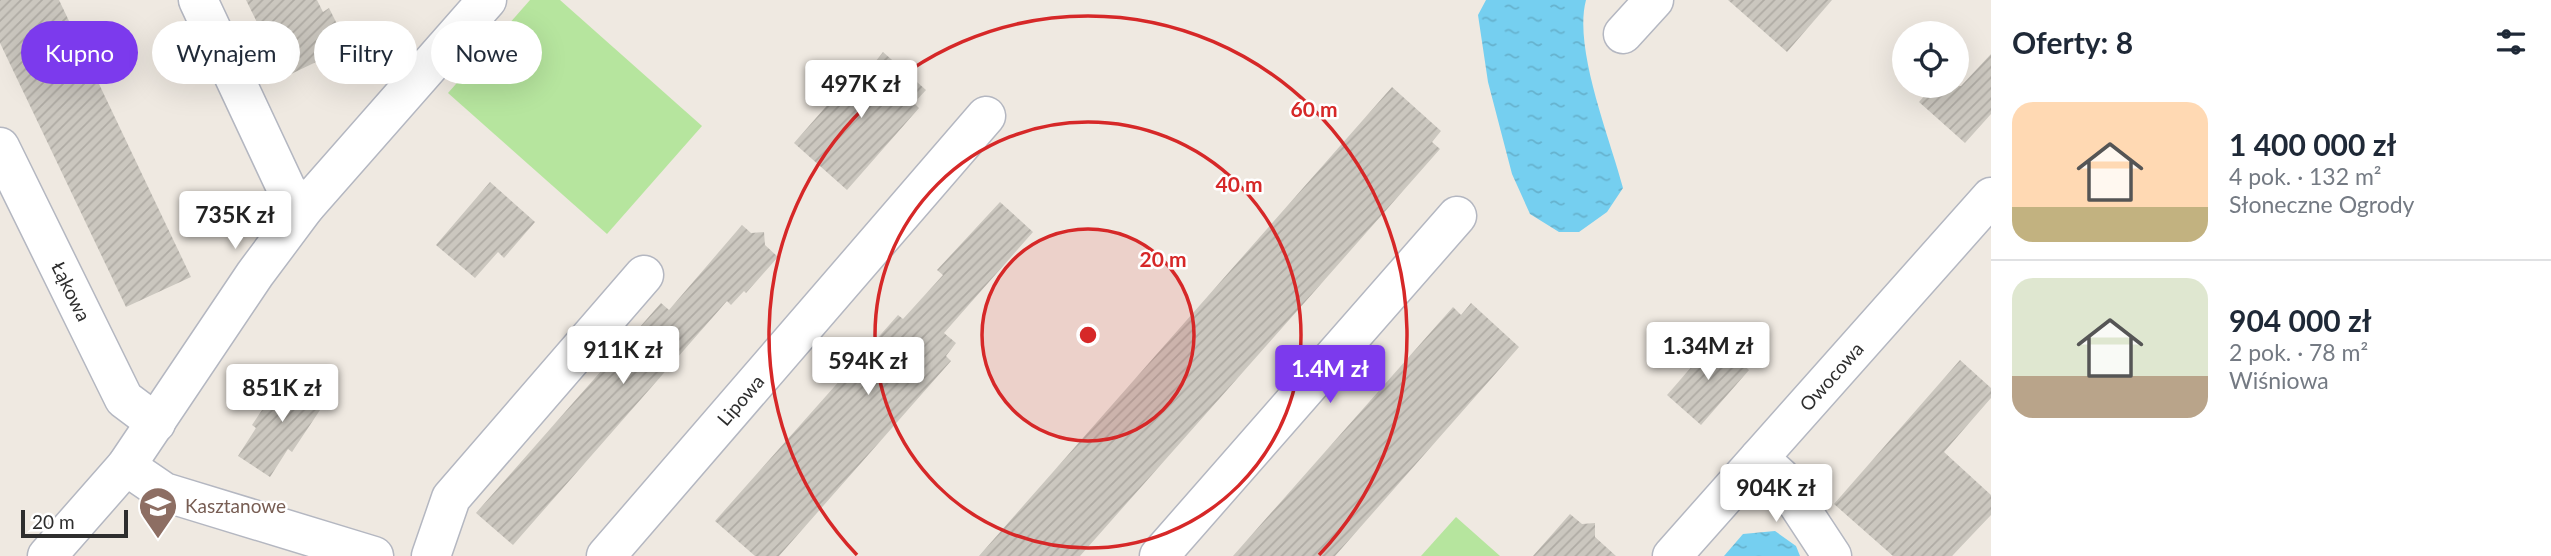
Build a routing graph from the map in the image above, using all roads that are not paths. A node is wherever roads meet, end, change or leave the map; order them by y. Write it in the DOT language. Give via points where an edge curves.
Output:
graph roads {
  1 [pos="198,0"];
  2 [pos="487,0"];
  3 [pos="1654,0"];
  4 [pos="1623,34"];
  5 [pos="986,116"];
  6 [pos="0,147"];
  7 [pos="1991,197"];
  8 [pos="305,206"];
  9 [pos="1457,216"];
  10 [pos="644,275"];
  11 [pos="156,423"];
  12 [pos="1759,458"];
  13 [pos="126,466"];
  14 [pos="47,556"];
  15 [pos="374,556"];
  16 [pos="431,556"];
  17 [pos="606,556"];
  18 [pos="1159,556"];
  19 [pos="1672,556"];
  20 [pos="1832,556"];
  1 -- 8 [label="street" via="287,190"];
  2 -- 8 [label="street"];
  3 -- 4 [label="street"];
  5 -- 17 [label="street, Lipowa"];
  6 -- 11 [label="street, Łąkowa" via="124,399"];
  7 -- 12 [label="street, Owocowa"];
  8 -- 11 [label="street"];
  9 -- 18 [label="street"];
  10 -- 16 [label="street" via="451,498"];
  11 -- 13 [label="street"];
  12 -- 19 [label="street, Owocowa"];
  12 -- 20 [label="street" via="1780,477"];
  13 -- 14 [label="street"];
  13 -- 15 [label="street" via="164,492"];
}
